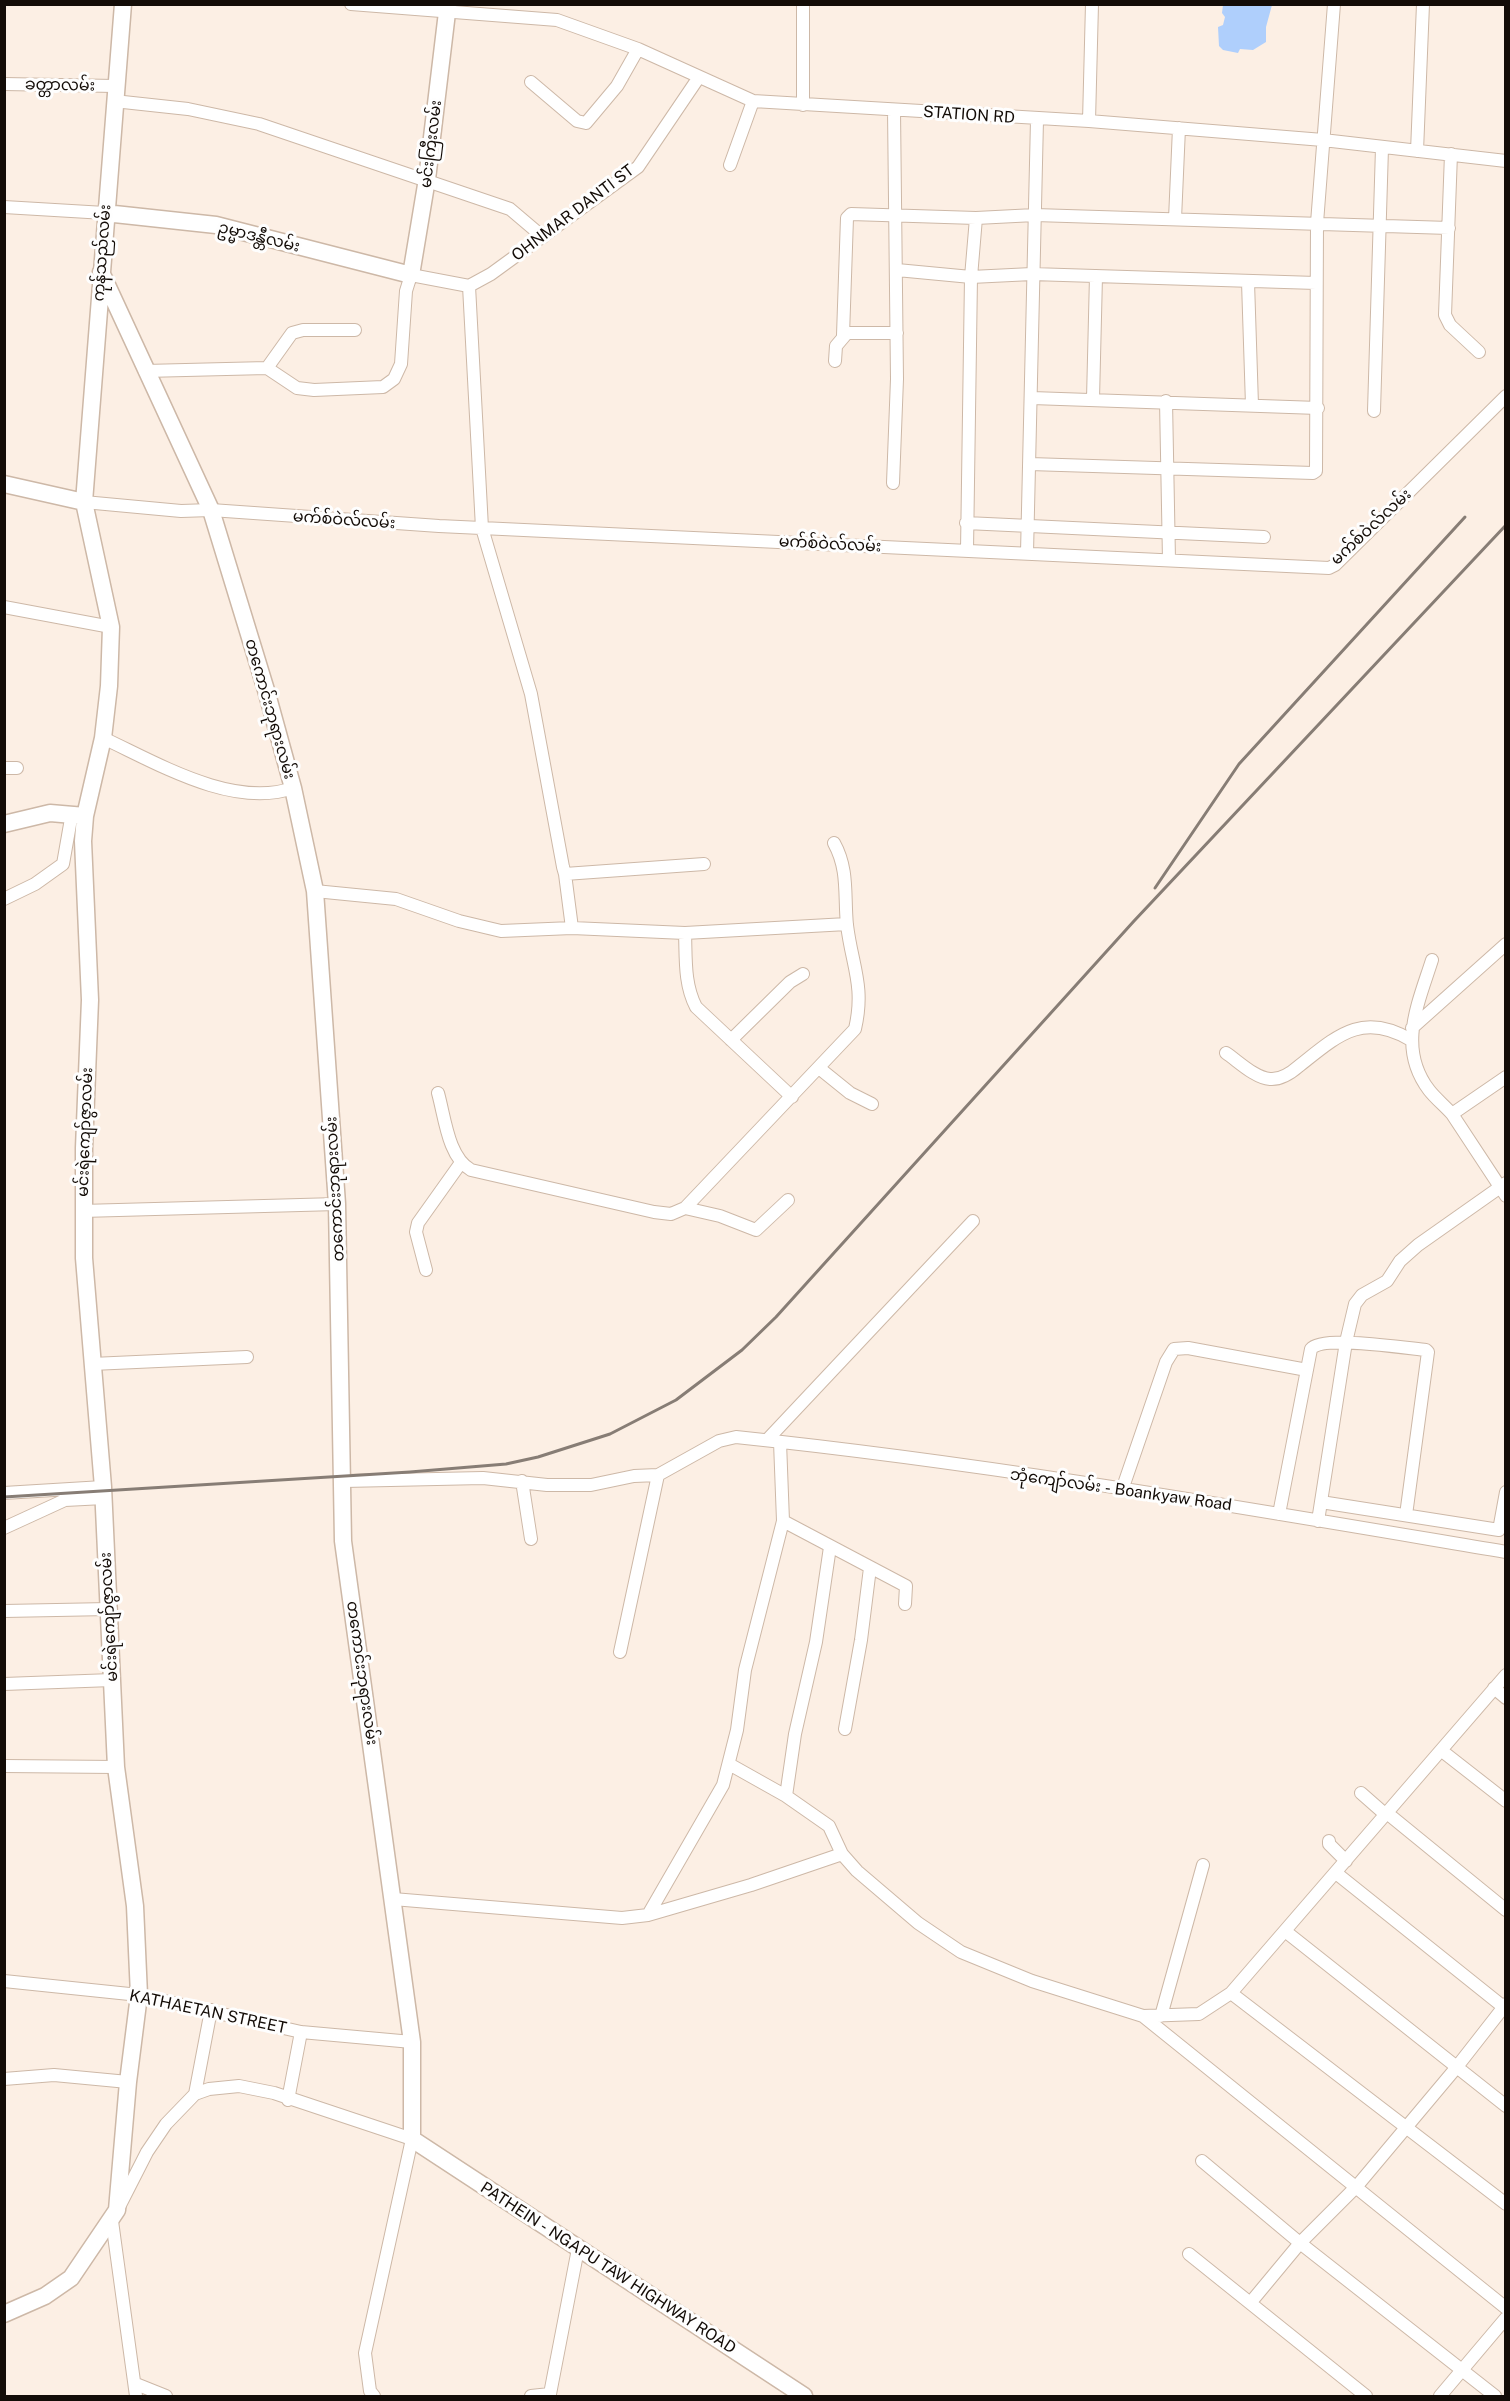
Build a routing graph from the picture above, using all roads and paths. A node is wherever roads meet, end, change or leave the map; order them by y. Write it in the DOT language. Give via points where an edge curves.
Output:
graph roads {
  1 [pos="123,4"];
  2 [pos="351,4"];
  3 [pos="804,4"];
  4 [pos="1092,4"];
  5 [pos="1334,4"];
  6 [pos="1423,4"];
  7 [pos="448,8"];
  8 [pos="638,49"];
  9 [pos="699,77"];
  10 [pos="531,82"];
  11 [pos="4,84"];
  12 [pos="115,93"];
  13 [pos="753,101"];
  14 [pos="803,105"];
  15 [pos="894,110"];
  16 [pos="1037,120"];
  17 [pos="1089,121"];
  18 [pos="1179,128"];
  19 [pos="1323,140"];
  20 [pos="1382,148"];
  21 [pos="1417,151"];
  22 [pos="1451,154"];
  23 [pos="1506,161"];
  24 [pos="730,165"];
  25 [pos="428,179"];
  26 [pos="4,207"];
  27 [pos="105,213"];
  28 [pos="1035,215"];
  29 [pos="895,216"];
  30 [pos="976,218"];
  31 [pos="1175,219"];
  32 [pos="1317,223"];
  33 [pos="1379,224"];
  34 [pos="1449,228"];
  35 [pos="543,237"];
  36 [pos="897,270"];
  37 [pos="101,272"];
  38 [pos="1032,274"];
  39 [pos="411,275"];
  40 [pos="1096,276"];
  41 [pos="971,277"];
  42 [pos="1248,282"];
  43 [pos="1316,283"];
  44 [pos="469,286"];
  45 [pos="355,330"];
  46 [pos="897,333"];
  47 [pos="843,335"];
  48 [pos="1479,352"];
  49 [pos="835,361"];
  50 [pos="267,368"];
  51 [pos="145,371"];
  52 [pos="1506,396"];
  53 [pos="1032,398"];
  54 [pos="1093,399"];
  55 [pos="1167,401"];
  56 [pos="1252,405"];
  57 [pos="1318,408"];
  58 [pos="1374,411"];
  59 [pos="1030,464"];
  60 [pos="1169,470"];
  61 [pos="893,483"];
  62 [pos="4,484"];
  63 [pos="84,502"];
  64 [pos="211,510"];
  65 [pos="966,523"];
  66 [pos="1030,524"];
  67 [pos="482,528"];
  68 [pos="1170,534"];
  69 [pos="1264,537"];
  70 [pos="967,550"];
  71 [pos="1027,553"];
  72 [pos="1169,560"];
  73 [pos="4,608"];
  74 [pos="111,627"];
  75 [pos="103,738"];
  76 [pos="293,788"];
  77 [pos="78,814"];
  78 [pos="4,824"];
  79 [pos="834,843"];
  80 [pos="704,864"];
  81 [pos="566,874"];
  82 [pos="315,891"];
  83 [pos="4,899"];
  84 [pos="847,924"];
  85 [pos="572,928"];
  86 [pos="685,933"];
  87 [pos="1506,944"];
  88 [pos="1432,960"];
  89 [pos="803,974"];
  90 [pos="1411,1035"];
  91 [pos="731,1040"];
  92 [pos="1226,1053"];
  93 [pos="819,1068"];
  94 [pos="1506,1077"];
  95 [pos="438,1093"];
  96 [pos="792,1097"];
  97 [pos="872,1104"];
  98 [pos="1452,1114"];
  99 [pos="460,1164"];
  100 [pos="1504,1189"];
  101 [pos="788,1200"];
  102 [pos="337,1204"];
  103 [pos="685,1208"];
  104 [pos="82,1211"];
  105 [pos="973,1221"];
  106 [pos="426,1270"];
  107 [pos="1346,1342"];
  108 [pos="247,1357"];
  109 [pos="92,1364"];
  110 [pos="1307,1370"];
  111 [pos="774,1441"];
  112 [pos="658,1475"];
  113 [pos="344,1481"];
  114 [pos="522,1481"];
  115 [pos="1122,1490"];
  116 [pos="1506,1492"];
  117 [pos="4,1493"];
  118 [pos="103,1493"];
  119 [pos="1322,1502"];
  120 [pos="1279,1514"];
  121 [pos="1406,1515"];
  122 [pos="783,1521"];
  123 [pos="1318,1521"];
  124 [pos="4,1528"];
  125 [pos="1499,1530"];
  126 [pos="531,1539"];
  127 [pos="830,1548"];
  128 [pos="1501,1551"];
  129 [pos="870,1568"];
  130 [pos="905,1604"];
  131 [pos="109,1610"];
  132 [pos="4,1611"];
  133 [pos="620,1652"];
  134 [pos="1506,1675"];
  135 [pos="112,1680"];
  136 [pos="4,1684"];
  137 [pos="1494,1688"];
  138 [pos="1506,1698"];
  139 [pos="845,1729"];
  140 [pos="1442,1751"];
  141 [pos="729,1764"];
  142 [pos="4,1766"];
  143 [pos="116,1767"];
  144 [pos="1361,1793"];
  145 [pos="786,1796"];
  146 [pos="1506,1802"];
  147 [pos="1386,1814"];
  148 [pos="1329,1842"];
  149 [pos="842,1854"];
  150 [pos="1346,1861"];
  151 [pos="1203,1865"];
  152 [pos="1336,1873"];
  153 [pos="393,1899"];
  154 [pos="1506,1910"];
  155 [pos="648,1915"];
  156 [pos="1285,1930"];
  157 [pos="4,1981"];
  158 [pos="1231,1993"];
  159 [pos="139,1995"];
  160 [pos="1505,2006"];
  161 [pos="211,2010"];
  162 [pos="1143,2016"];
  163 [pos="1161,2016"];
  164 [pos="302,2032"];
  165 [pos="412,2042"];
  166 [pos="1456,2068"];
  167 [pos="4,2079"];
  168 [pos="128,2082"];
  169 [pos="195,2094"];
  170 [pos="288,2100"];
  171 [pos="1506,2106"];
  172 [pos="1407,2126"];
  173 [pos="412,2139"];
  174 [pos="123,2145"];
  175 [pos="147,2152"];
  176 [pos="1202,2161"];
  177 [pos="1357,2186"];
  178 [pos="1506,2204"];
  179 [pos="115,2215"];
  180 [pos="1300,2243"];
  181 [pos="578,2249"];
  182 [pos="1189,2254"];
  183 [pos="1251,2302"];
  184 [pos="1506,2308"];
  185 [pos="4,2314"];
  186 [pos="1506,2318"];
  187 [pos="1462,2368"];
  188 [pos="136,2390"];
  189 [pos="166,2397"];
  190 [pos="374,2397"];
  191 [pos="531,2397"];
  192 [pos="804,2397"];
  193 [pos="1366,2397"];
  194 [pos="1440,2397"];
  195 [pos="1495,2397"];
  1 -- 12 [label="main road, ကုန်သည်လမ်း"];
  2 -- 7 [label="street, STATION RD"];
  3 -- 14 [label="street"];
  4 -- 17 [label="street"];
  5 -- 19 [label="street"];
  6 -- 21 [label="street"];
  7 -- 8 [label="street, STATION RD" via="557,20"];
  7 -- 25 [label="main road, မင်းကြီးလမ်း"];
  8 -- 9 [label="street, STATION RD"];
  8 -- 10 [label="street" via="616,86 586,123 576,121"];
  9 -- 13 [label="street, STATION RD"];
  9 -- 35 [label="street, OHNMAR DANTI ST" via="638,167"];
  11 -- 12 [label="street, ခတ္တာလမ်း"];
  12 -- 25 [label="street, ခတ္တာလမ်း" via="259,124"];
  12 -- 27 [label="main road, ကုန်သည်လမ်း"];
  13 -- 14 [label="street, STATION RD"];
  13 -- 24 [label="street"];
  14 -- 15 [label="street, STATION RD"];
  15 -- 16 [label="street, STATION RD"];
  15 -- 29 [label="street"];
  16 -- 17 [label="street, STATION RD"];
  16 -- 28 [label="street"];
  17 -- 18 [label="street, STATION RD"];
  18 -- 19 [label="street, STATION RD"];
  18 -- 31 [label="street"];
  19 -- 20 [label="street, STATION RD"];
  19 -- 32 [label="street"];
  20 -- 21 [label="street, STATION RD"];
  20 -- 33 [label="street"];
  21 -- 22 [label="street, STATION RD"];
  22 -- 23 [label="street, STATION RD"];
  22 -- 34 [label="street"];
  25 -- 35 [label="street, ခတ္တာလမ်း" via="510,209"];
  25 -- 39 [label="main road, မင်းကြီးလမ်း"];
  26 -- 27 [label="street"];
  27 -- 37 [label="main road, ကုန်သည်လမ်း"];
  27 -- 39 [label="main road, ဥမ္မာဒန္တီလမ်း" via="216,225"];
  28 -- 30 [label="street"];
  28 -- 31 [label="street"];
  28 -- 38 [label="street"];
  29 -- 30 [label="street"];
  29 -- 36 [label="street"];
  29 -- 47 [label="street" via="851,214 847,218"];
  30 -- 41 [label="street"];
  31 -- 32 [label="street"];
  32 -- 33 [label="street"];
  32 -- 43 [label="street"];
  33 -- 34 [label="street"];
  33 -- 58 [label="street"];
  34 -- 48 [label="street" via="1445,315 1450,325"];
  35 -- 44 [label="street, OHNMAR DANTI ST"];
  36 -- 41 [label="street"];
  36 -- 46 [label="street"];
  37 -- 51 [label="main road, တကောင်းဘုရားလမ်း"];
  37 -- 63 [label="main road, ကုန်သည်လမ်း"];
  38 -- 40 [label="street"];
  38 -- 41 [label="street"];
  38 -- 53 [label="street"];
  39 -- 44 [label="street"];
  39 -- 50 [label="street" via="406,291 401,364 394,379 383,387 297,388"];
  40 -- 42 [label="street"];
  40 -- 54 [label="street"];
  41 -- 65 [label="street"];
  42 -- 43 [label="street"];
  42 -- 56 [label="street"];
  43 -- 57 [label="street"];
  44 -- 67 [label="street"];
  45 -- 50 [label="street" via="292,333"];
  46 -- 47 [label="street"];
  46 -- 61 [label="street"];
  47 -- 49 [label="street" via="836,346"];
  50 -- 51 [label="street"];
  51 -- 64 [label="main road, တကောင်းဘုရားလမ်း"];
  52 -- 72 [label="street, မက်စ်ဝဲလ်လမ်း" via="1335,565 1322,568"];
  53 -- 54 [label="street"];
  53 -- 59 [label="street"];
  54 -- 55 [label="street"];
  55 -- 56 [label="street"];
  55 -- 60 [label="street"];
  56 -- 57 [label="street"];
  57 -- 60 [label="street" via="1317,466 1313,473"];
  59 -- 60 [label="street"];
  59 -- 66 [label="street"];
  60 -- 68 [label="street"];
  62 -- 63 [label="main road"];
  63 -- 64 [label="street, မက်စ်ဝဲလ်လမ်း"];
  63 -- 74 [label="main road, မင်းရဲကျော်ဇွာလမ်း"];
  64 -- 67 [label="street, မက်စ်ဝဲလ်လမ်း"];
  64 -- 76 [label="main road, တကောင်းဘုရားလမ်း"];
  65 -- 66 [label="street"];
  65 -- 70 [label="street"];
  66 -- 68 [label="street"];
  66 -- 71 [label="street"];
  67 -- 70 [label="street, မက်စ်ဝဲလ်လမ်း"];
  67 -- 81 [label="street" via="531,694"];
  68 -- 69 [label="street"];
  68 -- 72 [label="street"];
  70 -- 71 [label="street, မက်စ်ဝဲလ်လမ်း"];
  71 -- 72 [label="street, မက်စ်ဝဲလ်လမ်း"];
  73 -- 74 [label="street"];
  74 -- 75 [label="main road, မင်းရဲကျော်ဇွာလမ်း"];
  75 -- 76 [label="street" via="206,783 251,795"];
  75 -- 77 [label="main road, မင်းရဲကျော်ဇွာလမ်း"];
  76 -- 82 [label="main road, တကောင်းဘုရားလမ်း"];
  77 -- 78 [label="main road" via="50,813"];
  77 -- 83 [label="street" via="63,864"];
  77 -- 104 [label="main road, မင်းရဲကျော်ဇွာလမ်း" via="90,1000"];
  79 -- 84 [label="street" via="843,865"];
  80 -- 81 [label="street"];
  81 -- 85 [label="street"];
  82 -- 85 [label="street" via="396,899 501,931"];
  82 -- 102 [label="main road, တကောင်းဘုရားလမ်း"];
  84 -- 86 [label="street"];
  84 -- 93 [label="street" via="860,985 860,1010 855,1029"];
  85 -- 86 [label="street"];
  86 -- 91 [label="street" via="690,995 696,1007"];
  87 -- 90 [label="street"];
  88 -- 90 [label="street"];
  89 -- 91 [label="street"];
  90 -- 92 [label="street" via="1372,1027 1347,1030 1293,1071 1271,1079"];
  90 -- 98 [label="street" via="1416,1060 1429,1090"];
  91 -- 96 [label="street"];
  93 -- 96 [label="street"];
  93 -- 97 [label="street" via="850,1093"];
  94 -- 98 [label="street"];
  95 -- 99 [label="street"];
  96 -- 103 [label="street"];
  98 -- 100 [label="street"];
  99 -- 103 [label="street" via="482,1174 654,1212 671,1214"];
  99 -- 106 [label="street" via="418,1223 416,1232"];
  100 -- 107 [label="street" via="1418,1245 1400,1261 1388,1281 1362,1295"];
  101 -- 103 [label="street" via="756,1230"];
  102 -- 104 [label="street"];
  102 -- 113 [label="main road, တကောင်းဘုရားလမ်း"];
  104 -- 109 [label="main road, မင်းရဲကျော်ဇွာလမ်း"];
  105 -- 111 [label="street"];
  107 -- 110 [label="street" via="1314,1345"];
  107 -- 119 [label="street"];
  107 -- 121 [label="street" via="1428,1352"];
  108 -- 109 [label="street"];
  109 -- 118 [label="main road, မင်းရဲကျော်ဇွာလမ်း"];
  110 -- 115 [label="street" via="1188,1348 1174,1349 1166,1362"];
  110 -- 120 [label="street"];
  111 -- 112 [label="street, ဘုံကျော်လမ်း - Boankyaw Road" via="736,1437 718,1442"];
  111 -- 115 [label="street, ဘုံကျော်လမ်း - Boankyaw Road"];
  111 -- 122 [label="street"];
  112 -- 114 [label="street" via="570,1486"];
  112 -- 133 [label="street"];
  113 -- 114 [label="street"];
  113 -- 153 [label="main road, တကောင်းဘုရားလမ်း" via="343,1541"];
  114 -- 126 [label="street"];
  115 -- 120 [label="street, ဘုံကျော်လမ်း - Boankyaw Road"];
  116 -- 125 [label="street"];
  117 -- 118 [label="street"];
  118 -- 124 [label="street" via="65,1500"];
  118 -- 131 [label="main road, မင်းရဲကျော်ဇွာလမ်း"];
  119 -- 121 [label="street"];
  119 -- 123 [label="street"];
  120 -- 123 [label="street, ဘုံကျော်လမ်း - Boankyaw Road"];
  121 -- 125 [label="street"];
  122 -- 127 [label="street"];
  122 -- 141 [label="street" via="745,1670"];
  123 -- 128 [label="street, ဘုံကျော်လမ်း - Boankyaw Road"];
  125 -- 128 [label="street"];
  127 -- 129 [label="street"];
  127 -- 145 [label="street"];
  129 -- 130 [label="street" via="906,1586"];
  129 -- 139 [label="street"];
  131 -- 132 [label="street"];
  131 -- 135 [label="main road, မင်းရဲကျော်ဇွာလမ်း"];
  134 -- 137 [label="street"];
  135 -- 136 [label="street"];
  135 -- 143 [label="main road, မင်းရဲကျော်ဇွာလမ်း"];
  137 -- 138 [label="street"];
  137 -- 140 [label="street"];
  140 -- 146 [label="street"];
  140 -- 147 [label="street"];
  141 -- 145 [label="street"];
  141 -- 155 [label="street" via="719,1794"];
  142 -- 143 [label="street"];
  143 -- 159 [label="main road, မင်းရဲကျော်ဇွာလမ်း" via="135,1906"];
  144 -- 147 [label="street"];
  145 -- 149 [label="street" via="830,1826"];
  147 -- 150 [label="street"];
  147 -- 154 [label="street"];
  148 -- 150 [label="street"];
  149 -- 155 [label="street"];
  149 -- 162 [label="street" via="918,1923 961,1952 1032,1981"];
  150 -- 152 [label="street"];
  151 -- 163 [label="street"];
  152 -- 156 [label="street"];
  152 -- 160 [label="street"];
  153 -- 155 [label="street" via="573,1916"];
  153 -- 165 [label="main road, တကောင်းဘုရားလမ်း"];
  156 -- 158 [label="street"];
  156 -- 166 [label="street"];
  157 -- 159 [label="street, KATHAETAN STREET"];
  158 -- 163 [label="street" via="1199,2014"];
  158 -- 172 [label="street"];
  159 -- 161 [label="street, KATHAETAN STREET"];
  159 -- 168 [label="main road, မင်းရဲကျော်ဇွာလမ်း"];
  160 -- 166 [label="street"];
  161 -- 164 [label="street, KATHAETAN STREET"];
  161 -- 169 [label="street"];
  162 -- 163 [label="street"];
  162 -- 177 [label="street"];
  164 -- 165 [label="street, KATHAETAN STREET"];
  164 -- 170 [label="street"];
  165 -- 173 [label="main road, တကောင်းဘုရားလမ်း"];
  166 -- 171 [label="street"];
  166 -- 172 [label="street"];
  167 -- 168 [label="street" via="54,2075"];
  168 -- 174 [label="main road, မင်းရဲကျော်ဇွာလမ်း"];
  169 -- 170 [label="street" via="238,2086"];
  169 -- 175 [label="street" via="166,2124"];
  170 -- 173 [label="street"];
  172 -- 177 [label="street"];
  172 -- 178 [label="street"];
  173 -- 181 [label="main road, PATHEIN - NGAPU TAW HIGHWAY ROAD"];
  173 -- 190 [label="street" via="364,2353"];
  174 -- 175 [label="street"];
  174 -- 179 [label="main road, မင်းရဲကျော်ဇွာလမ်း"];
  175 -- 179 [label="street"];
  176 -- 180 [label="street"];
  177 -- 180 [label="street"];
  177 -- 184 [label="street"];
  179 -- 185 [label="main road" via="70,2278 45,2296"];
  179 -- 188 [label="street"];
  180 -- 183 [label="street"];
  180 -- 187 [label="street"];
  181 -- 191 [label="street" via="550,2394"];
  181 -- 192 [label="main road, PATHEIN - NGAPU TAW HIGHWAY ROAD"];
  182 -- 183 [label="street"];
  183 -- 193 [label="street"];
  186 -- 187 [label="street"];
  187 -- 194 [label="street"];
  187 -- 195 [label="street"];
  188 -- 189 [label="street"];
}
